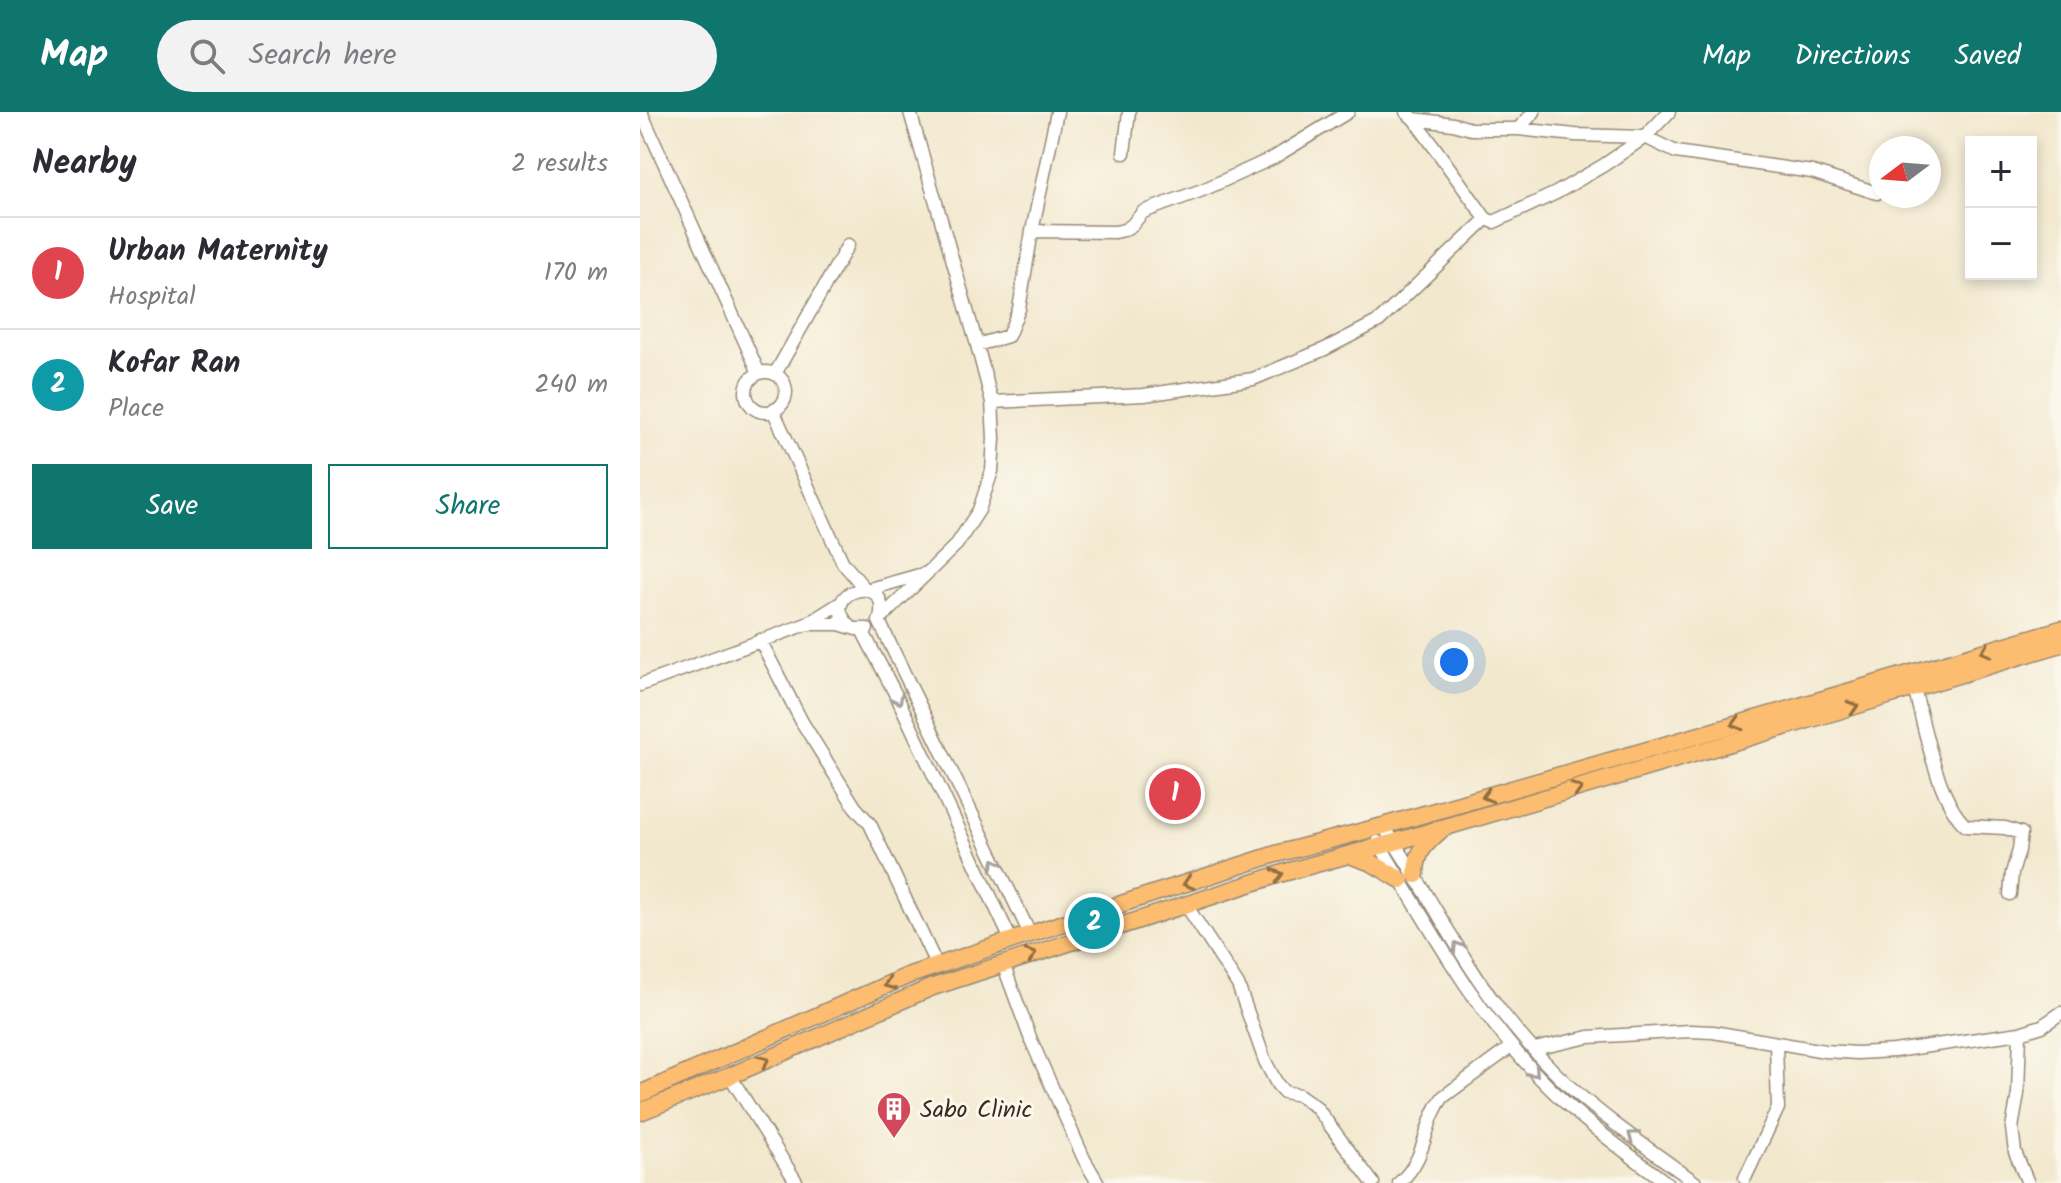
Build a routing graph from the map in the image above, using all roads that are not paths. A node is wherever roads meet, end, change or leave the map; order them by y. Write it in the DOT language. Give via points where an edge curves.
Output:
graph roads {
  1 [pos="641,112"];
  2 [pos="910,112"];
  3 [pos="1057,112"];
  4 [pos="1129,112"];
  5 [pos="1348,112"];
  6 [pos="1534,112"];
  7 [pos="1669,112"];
  8 [pos="1410,115"];
  9 [pos="1518,129"];
  10 [pos="1645,137"];
  11 [pos="1124,153"];
  12 [pos="1869,190"];
  13 [pos="1486,219"];
  14 [pos="1032,231"];
  15 [pos="848,245"];
  16 [pos="977,345"];
  17 [pos="759,373"];
  18 [pos="775,374"];
  19 [pos="992,402"];
  20 [pos="773,410"];
  21 [pos="843,563"];
  22 [pos="926,573"];
  23 [pos="866,589"];
  24 [pos="843,600"];
  25 [pos="879,620"];
  26 [pos="807,624"];
  27 [pos="856,628"];
  28 [pos="2061,629"];
  29 [pos="760,640"];
  30 [pos="2061,644"];
  31 [pos="640,685"];
  32 [pos="1914,688"];
  33 [pos="1376,828"];
  34 [pos="1444,828"];
  35 [pos="1387,844"];
  36 [pos="1349,855"];
  37 [pos="1409,877"];
  38 [pos="2010,894"];
  39 [pos="1186,905"];
  40 [pos="1030,934"];
  41 [pos="1011,940"];
  42 [pos="1003,964"];
  43 [pos="937,966"];
  44 [pos="2061,1013"];
  45 [pos="2020,1033"];
  46 [pos="1776,1043"];
  47 [pos="1511,1047"];
  48 [pos="1534,1049"];
  49 [pos="730,1076"];
  50 [pos="640,1094"];
  51 [pos="640,1112"];
  52 [pos="1745,1178"];
  53 [pos="797,1183"];
  54 [pos="1098,1183"];
  55 [pos="1373,1183"];
  56 [pos="1399,1183"];
  57 [pos="1667,1183"];
  58 [pos="1696,1183"];
  59 [pos="2028,1183"];
  1 -- 17 [label="street"];
  2 -- 16 [label="street"];
  3 -- 14 [label="street"];
  4 -- 11 [label="street"];
  5 -- 14 [label="street" via="1273,158 1143,212 1124,230"];
  6 -- 9 [label="street"];
  7 -- 10 [label="street"];
  8 -- 9 [label="street" via="1471,129"];
  8 -- 13 [label="street"];
  9 -- 10 [label="street"];
  10 -- 12 [label="street" via="1676,152 1812,172"];
  10 -- 13 [label="street" via="1556,193 1494,222"];
  13 -- 19 [label="street" via="1379,321 1253,379 1144,395"];
  14 -- 16 [label="street" via="1011,333"];
  15 -- 18 [label="street"];
  16 -- 19 [label="street"];
  17 -- 18 [label="street"];
  17 -- 20 [label="street" via="748,382 749,402 759,411"];
  18 -- 20 [label="street" via="784,384 785,396"];
  19 -- 22 [label="street" via="992,471 979,510 957,544"];
  20 -- 21 [label="street"];
  21 -- 23 [label="street"];
  21 -- 24 [label="street"];
  22 -- 23 [label="street"];
  22 -- 25 [label="street"];
  23 -- 24 [label="street"];
  23 -- 25 [label="street" via="880,601"];
  24 -- 26 [label="street"];
  24 -- 27 [label="street" via="842,616"];
  25 -- 27 [label="street" via="868,629"];
  40 -- 25 [label="street, one-way"];
  26 -- 27 [label="street"];
  26 -- 29 [label="street"];
  27 -- 41 [label="street, one-way" via="899,701"];
  28 -- 33 [label="main road, one-way"];
  29 -- 31 [label="street"];
  29 -- 43 [label="street" via="802,722 870,824"];
  30 -- 32 [label="main road"];
  34 -- 32 [label="main road, one-way"];
  32 -- 38 [label="street" via="1955,815 1966,826 2021,833"];
  33 -- 35 [label="street"];
  33 -- 40 [label="main road, one-way" via="1276,854"];
  34 -- 35 [label="main road"];
  34 -- 37 [label="main road" via="1428,841"];
  35 -- 36 [label="main road"];
  35 -- 37 [label="street"];
  36 -- 37 [label="main road"];
  39 -- 36 [label="main road, one-way"];
  37 -- 47 [label="street" via="1444,955"];
  48 -- 37 [label="street, one-way" via="1504,1015"];
  42 -- 39 [label="main road, one-way"];
  39 -- 55 [label="street" via="1238,985 1277,1084 1316,1107"];
  40 -- 41 [label="main road"];
  41 -- 43 [label="main road"];
  49 -- 42 [label="main road, one-way" via="914,994"];
  42 -- 54 [label="street" via="1031,1040"];
  43 -- 50 [label="main road, one-way"];
  44 -- 45 [label="street"];
  45 -- 46 [label="street" via="1857,1053"];
  45 -- 59 [label="street" via="2012,1128"];
  46 -- 48 [label="street" via="1690,1031 1589,1037"];
  46 -- 52 [label="street" via="1778,1108"];
  47 -- 56 [label="street" via="1443,1097 1416,1164"];
  47 -- 57 [label="street, one-way" via="1588,1124"];
  58 -- 48 [label="street, one-way" via="1573,1090"];
  49 -- 51 [label="main road"];
  49 -- 53 [label="street"];
}
